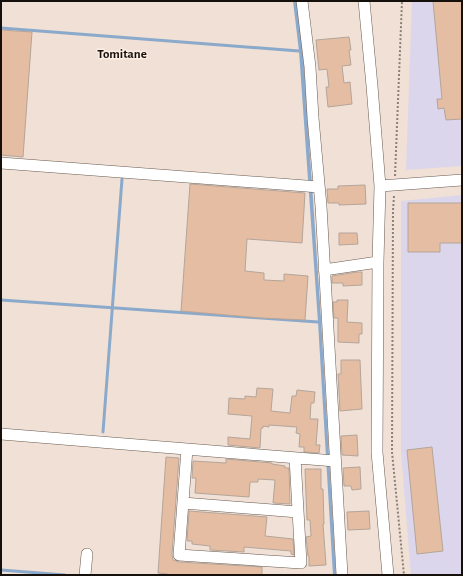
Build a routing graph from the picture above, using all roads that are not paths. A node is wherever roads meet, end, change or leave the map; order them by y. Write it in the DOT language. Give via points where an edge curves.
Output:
graph roads {
  1 [pos="302,1"];
  2 [pos="364,1"];
  3 [pos="1,163"];
  4 [pos="462,180"];
  5 [pos="314,186"];
  6 [pos="380,186"];
  7 [pos="378,262"];
  8 [pos="324,270"];
  9 [pos="1,434"];
  10 [pos="187,449"];
  11 [pos="295,458"];
  12 [pos="330,461"];
  13 [pos="183,503"];
  14 [pos="298,512"];
  15 [pos="87,554"];
  16 [pos="85,575"];
  17 [pos="342,575"];
  18 [pos="388,575"];
  1 -- 5 [label="street" via="310,67"];
  2 -- 6 [label="street"];
  3 -- 5 [label="street"];
  4 -- 6 [label="street"];
  5 -- 8 [label="street"];
  6 -- 7 [label="street"];
  7 -- 8 [label="street"];
  7 -- 18 [label="street" via="376,452"];
  8 -- 12 [label="street"];
  9 -- 10 [label="street"];
  10 -- 11 [label="street"];
  10 -- 13 [label="street"];
  11 -- 12 [label="street"];
  11 -- 14 [label="street"];
  12 -- 17 [label="street"];
  13 -- 14 [label="street"];
  13 -- 14 [label="street" via="179,555 301,563"];
  15 -- 16 [label="street"];
}
